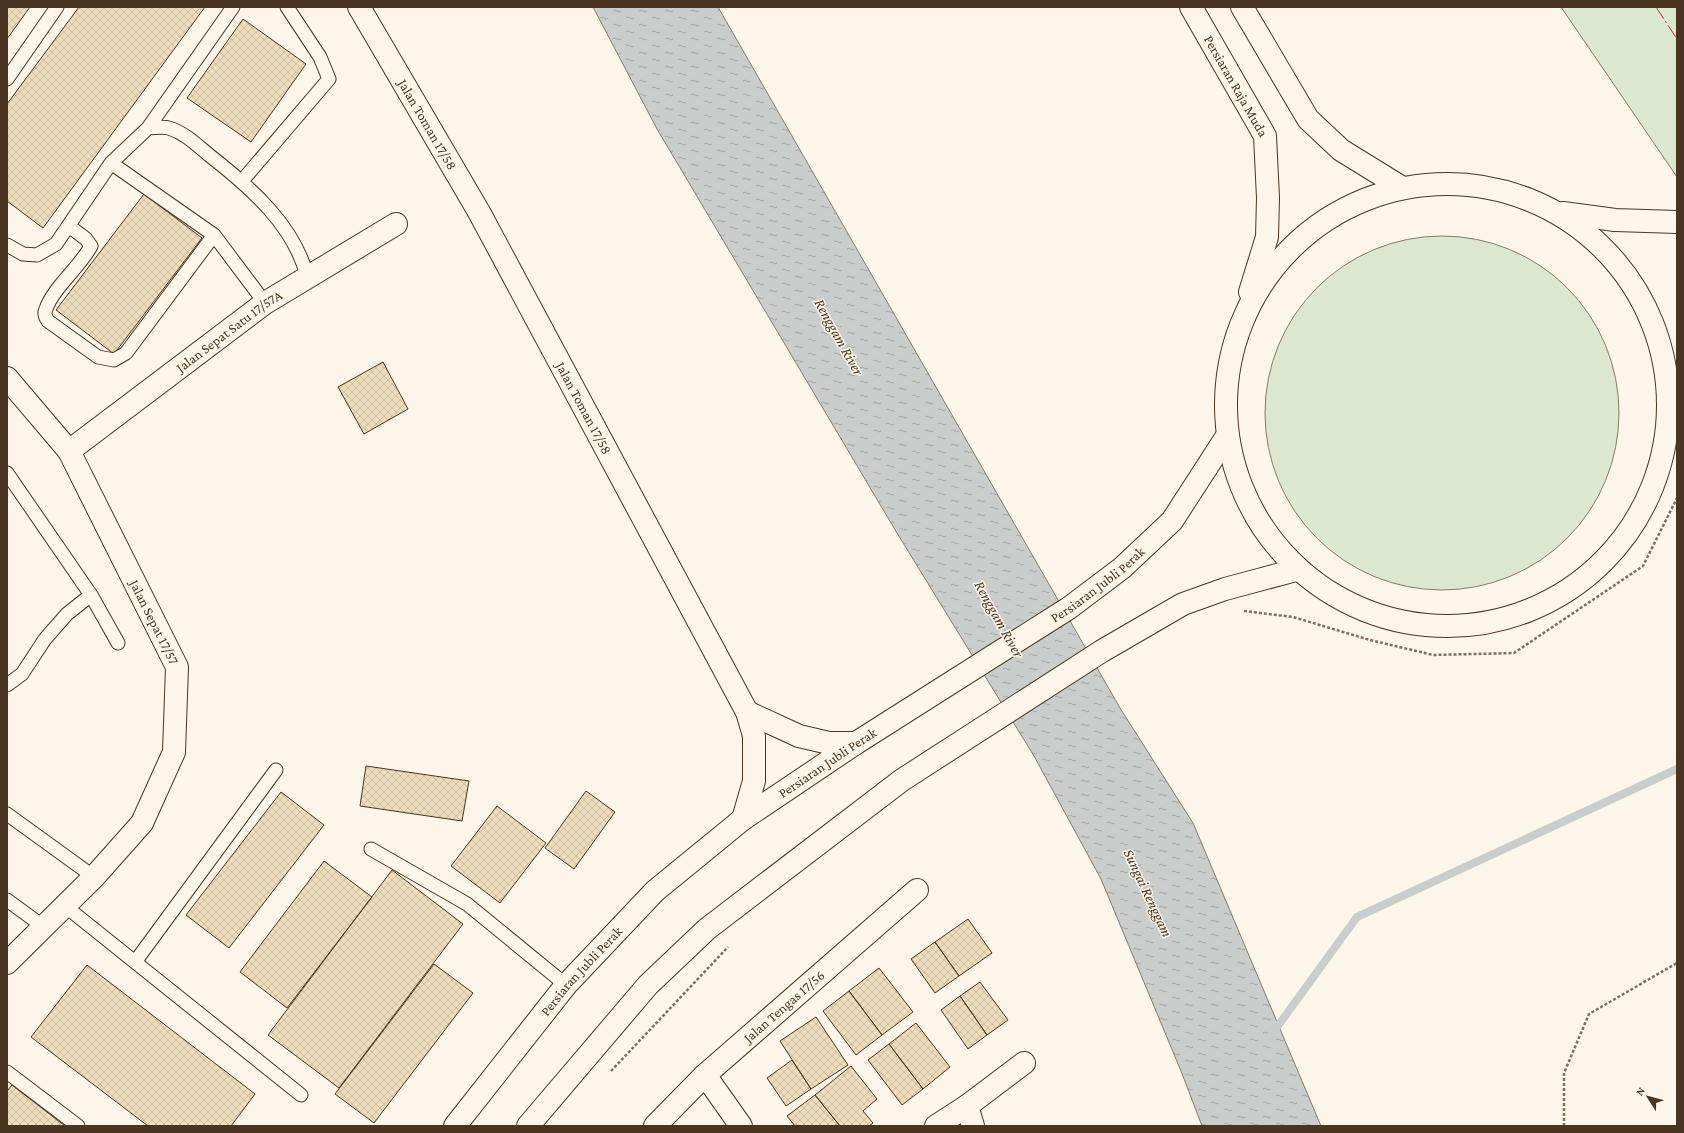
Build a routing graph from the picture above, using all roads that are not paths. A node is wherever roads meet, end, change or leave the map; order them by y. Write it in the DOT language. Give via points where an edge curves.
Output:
graph roads {
  1 [pos="57,7"];
  2 [pos="233,7"];
  3 [pos="287,7"];
  4 [pos="359,7"];
  5 [pos="1191,7"];
  6 [pos="1242,7"];
  7 [pos="7,79"];
  8 [pos="148,128"];
  9 [pos="112,163"];
  10 [pos="242,181"];
  11 [pos="1401,187"];
  12 [pos="1563,213"];
  13 [pos="1677,222"];
  14 [pos="396,224"];
  15 [pos="69,226"];
  16 [pos="214,235"];
  17 [pos="7,245"];
  18 [pos="307,276"];
  19 [pos="265,303"];
  20 [pos="1237,333"];
  21 [pos="7,378"];
  22 [pos="1674,392"];
  23 [pos="1227,436"];
  24 [pos="70,451"];
  25 [pos="7,473"];
  26 [pos="1296,570"];
  27 [pos="91,595"];
  28 [pos="118,643"];
  29 [pos="7,685"];
  30 [pos="747,712"];
  31 [pos="856,743"];
  32 [pos="276,770"];
  33 [pos="7,814"];
  34 [pos="743,819"];
  35 [pos="371,848"];
  36 [pos="94,877"];
  37 [pos="917,890"];
  38 [pos="7,900"];
  39 [pos="65,906"];
  40 [pos="44,927"];
  41 [pos="135,962"];
  42 [pos="7,963"];
  43 [pos="566,985"];
  44 [pos="1024,1063"];
  45 [pos="7,1072"];
  46 [pos="706,1075"];
  47 [pos="301,1095"];
  48 [pos="970,1116"];
  49 [pos="78,1126"];
  50 [pos="455,1126"];
  51 [pos="528,1126"];
  52 [pos="655,1126"];
  53 [pos="741,1126"];
  54 [pos="936,1126"];
  1 -- 7 [label="lane"];
  2 -- 8 [label="lane"];
  3 -- 10 [label="lane" via="320,57 329,79"];
  4 -- 30 [label="main road, Jalan Toman 17/58" via="479,212"];
  5 -- 20 [label="main road, Persiaran Raja Muda" via="1265,136 1267,237"];
  6 -- 11 [label="main road" via="1308,119 1341,150"];
  8 -- 9 [label="lane"];
  8 -- 10 [label="lane" via="168,127 184,134"];
  9 -- 15 [label="lane"];
  9 -- 16 [label="lane"];
  10 -- 18 [label="lane" via="284,226 303,259"];
  11 -- 12 [label="main road" via="1456,182 1512,191"];
  11 -- 20 [label="main road" via="1347,207 1300,239 1263,282"];
  12 -- 13 [label="main road" via="1615,220"];
  12 -- 22 [label="main road" via="1619,261 1656,325"];
  14 -- 18 [label="main road, Jalan Sepat Satu 17/57A"];
  15 -- 16 [label="lane" via="91,246 51,300 45,310 45,317 98,357 114,360 126,353"];
  15 -- 17 [label="lane" via="56,244 37,255 22,254"];
  16 -- 19 [label="lane"];
  18 -- 19 [label="main road, Jalan Sepat Satu 17/57A"];
  19 -- 24 [label="main road, Jalan Sepat Satu 17/57A"];
  20 -- 23 [label="main road" via="1226,384"];
  21 -- 24 [label="main road, Jalan Sepat 17/57"];
  22 -- 26 [label="main road" via="1660,471 1627,538 1573,590 1505,621 1430,628 1358,611"];
  23 -- 26 [label="main road" via="1249,509"];
  23 -- 31 [label="main road, Persiaran Jubli Perak" via="1172,521 1122,568 1069,608"];
  24 -- 36 [label="main road, Jalan Sepat 17/57" via="177,667 174,752 142,823"];
  25 -- 27 [label="lane"];
  26 -- 51 [label="main road" via="1225,589 1183,604 1102,651 902,780 707,929 648,985"];
  27 -- 28 [label="lane"];
  27 -- 29 [label="lane" via="67,614 45,639 22,674"];
  30 -- 31 [label="main road" via="799,736 829,744"];
  30 -- 34 [label="main road, Jalan Toman 17/58" via="754,736 754,781"];
  31 -- 34 [label="main road, Persiaran Jubli Perak"];
  32 -- 41 [label="lane"];
  33 -- 36 [label="lane"];
  34 -- 43 [label="main road, Persiaran Jubli Perak" via="655,891"];
  35 -- 43 [label="lane" via="467,904"];
  36 -- 39 [label="main road, Jalan Sepat 17/57"];
  37 -- 46 [label="main road, Jalan Tengas 17/56"];
  38 -- 40 [label="lane"];
  39 -- 40 [label="main road, Jalan Sepat 17/57"];
  39 -- 41 [label="lane"];
  40 -- 42 [label="main road, Jalan Sepat 17/57"];
  41 -- 47 [label="lane"];
  43 -- 50 [label="main road, Persiaran Jubli Perak"];
  44 -- 48 [label="main road"];
  45 -- 49 [label="lane"];
  46 -- 52 [label="main road, Jalan Tengas 17/56"];
  46 -- 53 [label="main road"];
  48 -- 54 [label="main road"];
}
